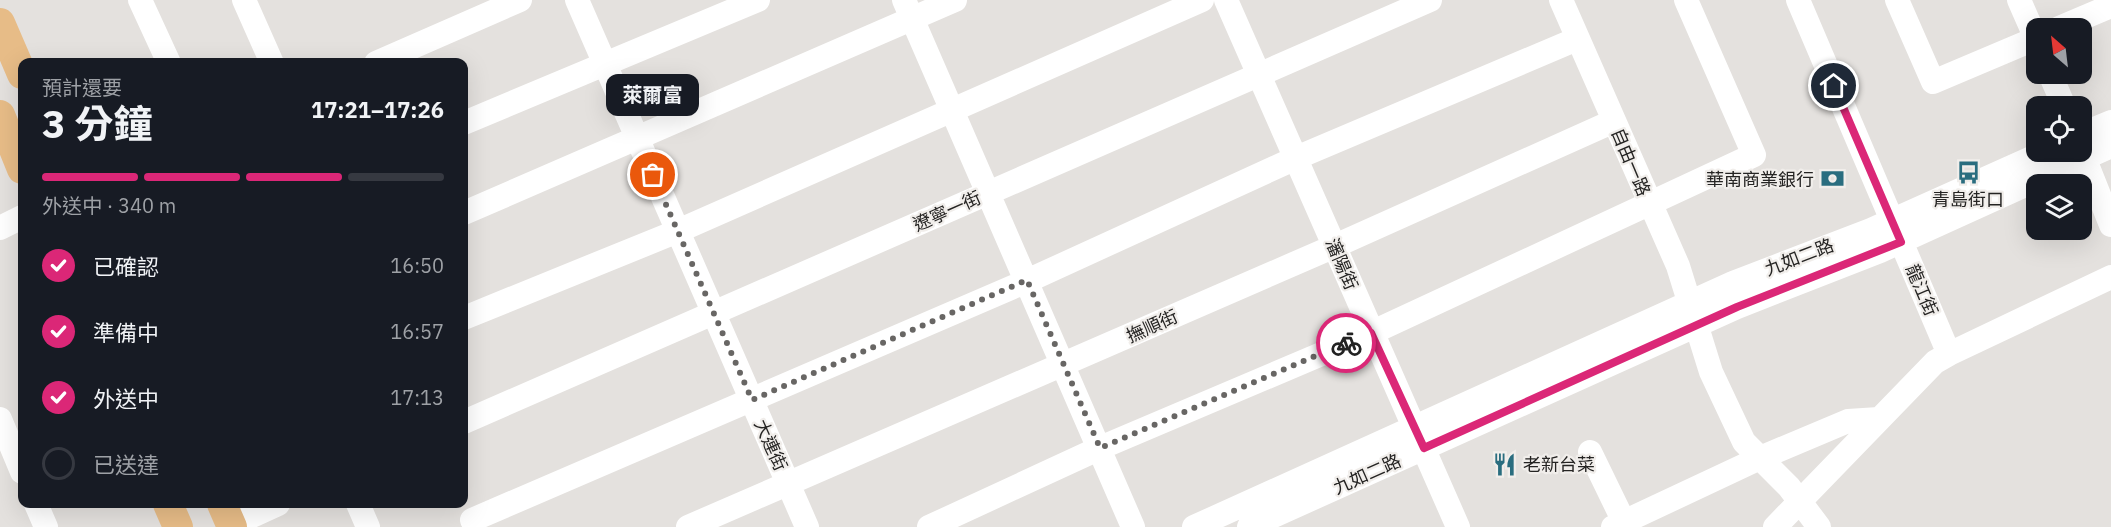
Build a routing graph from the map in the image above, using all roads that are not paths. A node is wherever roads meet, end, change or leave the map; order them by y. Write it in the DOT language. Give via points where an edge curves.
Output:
graph roads {
  1 [pos="140,0"];
  2 [pos="520,0"];
  3 [pos="577,0"];
  4 [pos="758,0"];
  5 [pos="954,0"];
  6 [pos="1202,0"];
  7 [pos="1226,0"];
  8 [pos="1430,0"];
  9 [pos="1561,0"];
  10 [pos="1686,0"];
  11 [pos="1798,0"];
  12 [pos="1897,0"];
  13 [pos="2019,0"];
  14 [pos="250,2"];
  15 [pos="2111,6"];
  16 [pos="908,9"];
  17 [pos="2027,18"];
  18 [pos="2083,18"];
  19 [pos="0,23"];
  20 [pos="1577,39"];
  21 [pos="2026,44"];
  22 [pos="167,58"];
  23 [pos="270,58"];
  24 [pos="387,58"];
  25 [pos="604,64"];
  26 [pos="18,65"];
  27 [pos="1260,75"];
  28 [pos="952,109"];
  29 [pos="0,116"];
  30 [pos="468,121"];
  31 [pos="1614,122"];
  32 [pos="2111,122"];
  33 [pos="637,138"];
  34 [pos="2092,140"];
  35 [pos="2111,146"];
  36 [pos="2092,147"];
  37 [pos="1296,158"];
  38 [pos="18,160"];
  39 [pos="2026,162"];
  40 [pos="2051,162"];
  41 [pos="2088,162"];
  42 [pos="988,193"];
  43 [pos="1649,204"];
  44 [pos="468,211"];
  45 [pos="18,219"];
  46 [pos="2111,225"];
  47 [pos="0,228"];
  48 [pos="678,231"];
  49 [pos="1896,231"];
  50 [pos="1335,246"];
  51 [pos="2111,277"];
  52 [pos="1027,280"];
  53 [pos="1689,302"];
  54 [pos="714,313"];
  55 [pos="468,316"];
  56 [pos="1697,325"];
  57 [pos="1371,333"];
  58 [pos="1949,354"];
  59 [pos="1064,364"];
  60 [pos="752,400"];
  61 [pos="0,419"];
  62 [pos="1879,419"];
  63 [pos="468,420"];
  64 [pos="1419,438"];
  65 [pos="1100,448"];
  66 [pos="1590,452"];
  67 [pos="1760,458"];
  68 [pos="18,462"];
  69 [pos="788,484"];
  70 [pos="1800,502"];
  71 [pos="38,508"];
  72 [pos="170,508"];
  73 [pos="266,508"];
  74 [pos="360,508"];
  75 [pos="470,516"];
  76 [pos="229,521"];
  77 [pos="1618,525"];
  78 [pos="46,527"];
  79 [pos="178,527"];
  80 [pos="368,527"];
  81 [pos="688,527"];
  82 [pos="807,527"];
  83 [pos="929,527"];
  84 [pos="1133,527"];
  85 [pos="1194,527"];
  86 [pos="1249,527"];
  87 [pos="1458,527"];
  88 [pos="1775,527"];
  89 [pos="1819,527"];
  1 -- 22 [label="street"];
  2 -- 24 [label="street"];
  3 -- 25 [label="street, 大連街"];
  4 -- 25 [label="street"];
  5 -- 16 [label="street"];
  6 -- 28 [label="street"];
  7 -- 27 [label="street, 瀋陽街"];
  8 -- 27 [label="street, 遼寧一街"];
  9 -- 20 [label="street, 自由一路"];
  10 -- 43 [label="street" via="1754,155"];
  11 -- 49 [label="street, 龍江街"];
  12 -- 21 [label="street" via="1933,82"];
  13 -- 17 [label="street"];
  14 -- 23 [label="street"];
  15 -- 18 [label="street"];
  16 -- 28 [label="street"];
  16 -- 33 [label="street"];
  19 -- 26 [label="main road"];
  20 -- 31 [label="street, 自由一路"];
  20 -- 37 [label="street"];
  25 -- 30 [label="street"];
  25 -- 33 [label="street, 大連街"];
  27 -- 37 [label="street, 瀋陽街"];
  27 -- 42 [label="street, 遼寧一街"];
  28 -- 42 [label="street"];
  28 -- 48 [label="street"];
  29 -- 38 [label="main road"];
  31 -- 43 [label="street, 自由一路"];
  31 -- 50 [label="street, 撫順街"];
  32 -- 34 [label="street, 九如二路"];
  33 -- 44 [label="street"];
  33 -- 48 [label="street, 大連街"];
  35 -- 36 [label="street, 九如二路"];
  37 -- 50 [label="street, 瀋陽街"];
  37 -- 52 [label="street"];
  39 -- 49 [label="street, 九如二路"];
  40 -- 49 [label="street, 九如二路"];
  41 -- 46 [label="street"];
  42 -- 52 [label="street"];
  42 -- 54 [label="street, 遼寧一街"];
  43 -- 53 [label="street, 自由一路" via="1678,266"];
  43 -- 57 [label="street"];
  45 -- 47 [label="street"];
  48 -- 54 [label="street, 大連街"];
  48 -- 55 [label="street"];
  49 -- 53 [label="street, 九如二路"];
  49 -- 56 [label="street, 九如二路"];
  49 -- 58 [label="street, 龍江街"];
  50 -- 57 [label="street, 瀋陽街"];
  50 -- 59 [label="street, 撫順街"];
  51 -- 58 [label="street"];
  52 -- 59 [label="street"];
  52 -- 60 [label="street"];
  53 -- 56 [label="street, 自由一路"];
  53 -- 64 [label="street, 九如二路"];
  54 -- 60 [label="street, 大連街"];
  54 -- 63 [label="street, 遼寧一街"];
  56 -- 64 [label="street, 九如二路"];
  56 -- 67 [label="street, 自由一路" via="1712,372 1744,442"];
  57 -- 64 [label="street, 瀋陽街"];
  57 -- 65 [label="street"];
  58 -- 62 [label="street" via="1935,362"];
  59 -- 65 [label="street"];
  59 -- 69 [label="street, 撫順街"];
  60 -- 69 [label="street, 大連街"];
  60 -- 75 [label="street"];
  61 -- 68 [label="street"];
  62 -- 67 [label="street" via="1848,421"];
  62 -- 70 [label="street"];
  64 -- 85 [label="street, 九如二路"];
  64 -- 86 [label="street, 九如二路"];
  64 -- 87 [label="street, 瀋陽街"];
  65 -- 83 [label="street"];
  65 -- 84 [label="street"];
  66 -- 77 [label="street"];
  67 -- 70 [label="street, 自由一路"];
  67 -- 77 [label="street"];
  69 -- 81 [label="street, 撫順街"];
  69 -- 82 [label="street, 大連街"];
  70 -- 88 [label="street"];
  70 -- 89 [label="street, 自由一路"];
  71 -- 78 [label="street"];
  72 -- 79 [label="main road"];
  73 -- 76 [label="street"];
  74 -- 80 [label="street"];
}
